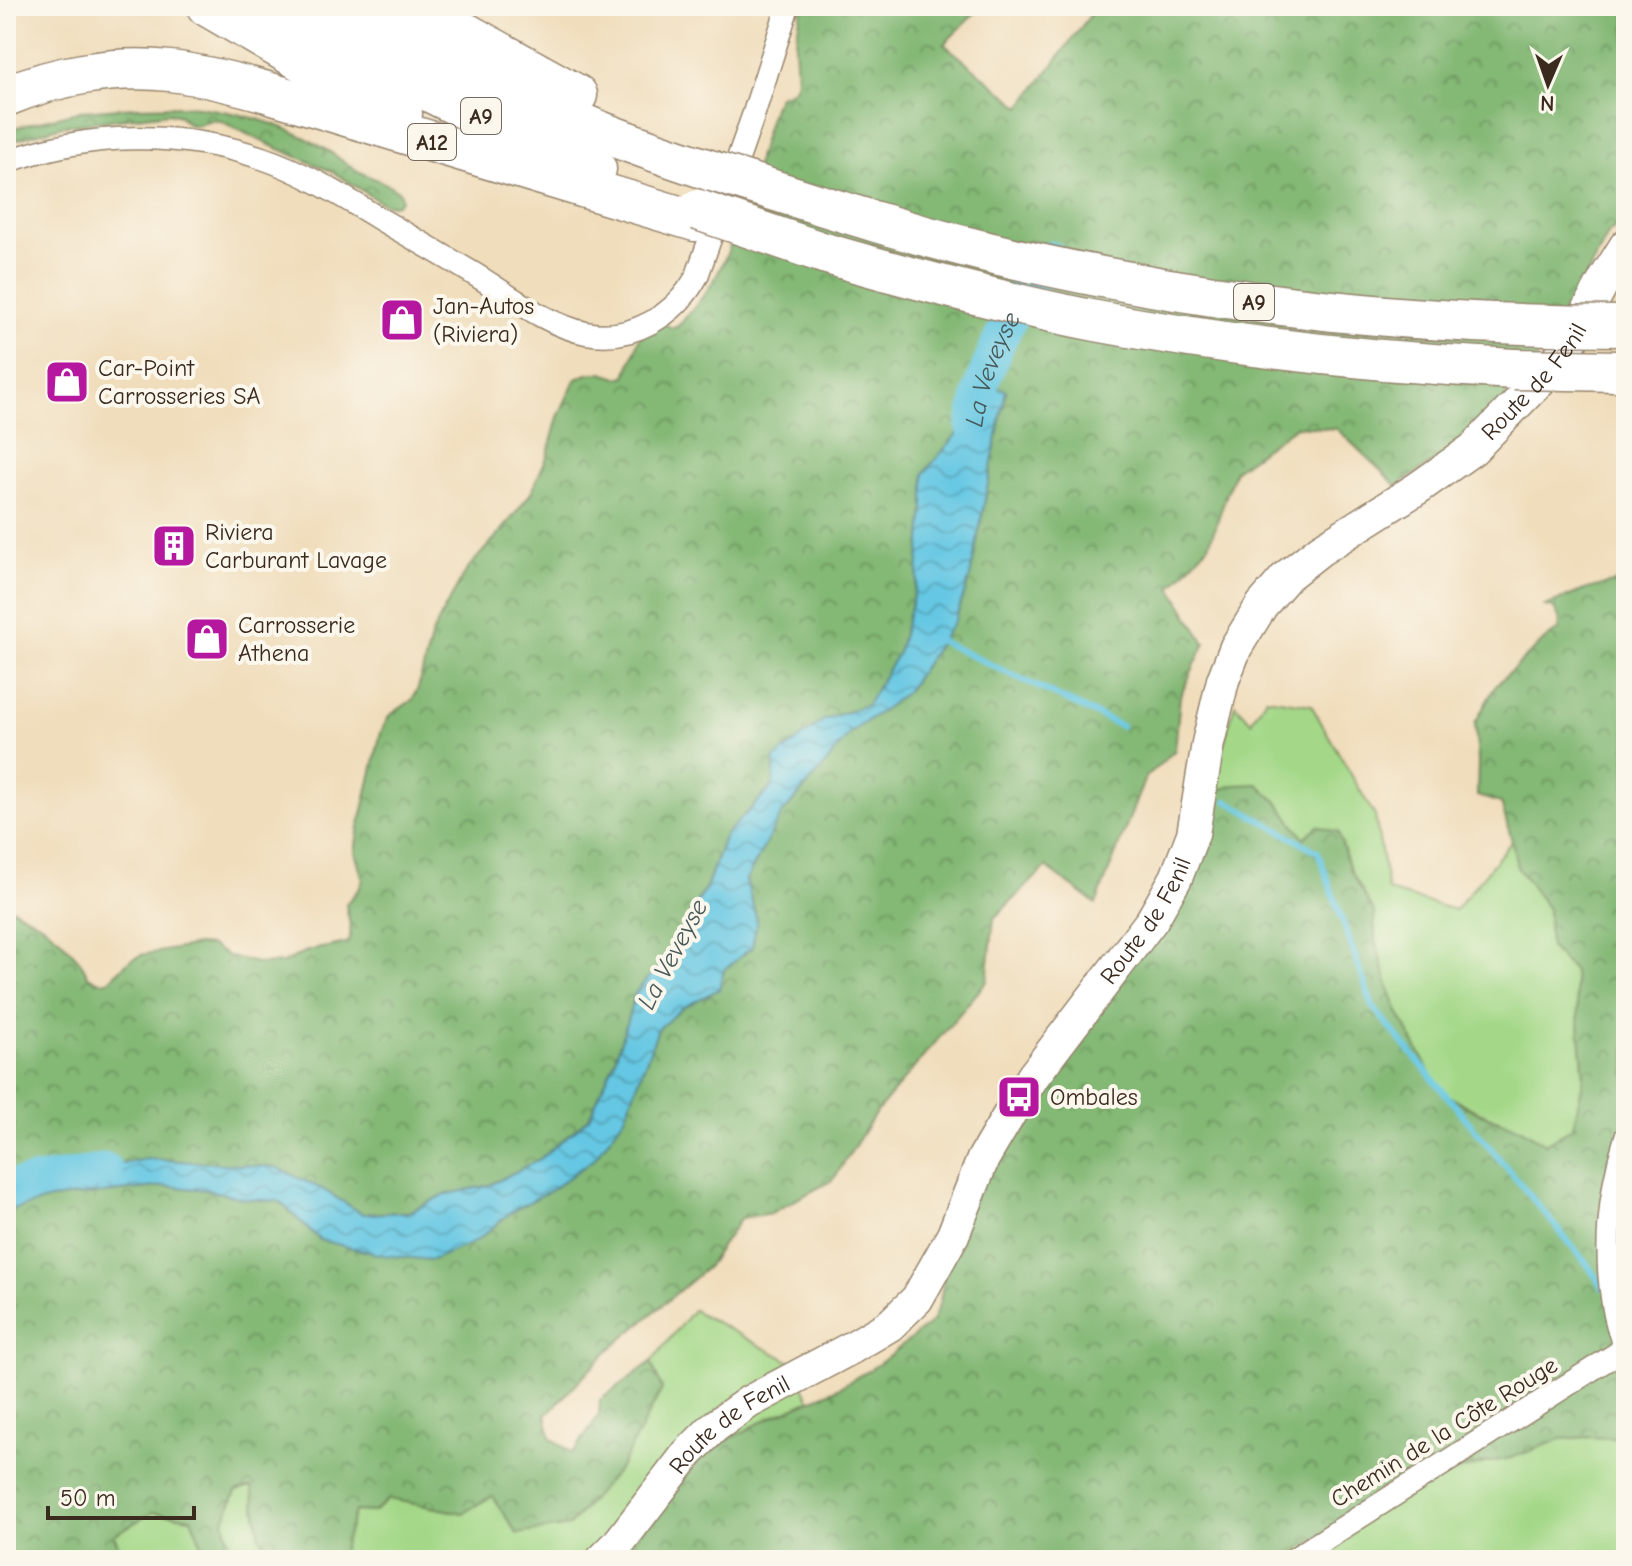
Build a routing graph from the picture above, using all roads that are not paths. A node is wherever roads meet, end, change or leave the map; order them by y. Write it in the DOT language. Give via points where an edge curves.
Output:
graph roads {
  1 [pos="207,6"];
  2 [pos="271,6"];
  3 [pos="344,6"];
  4 [pos="417,6"];
  5 [pos="788,6"];
  6 [pos="6,96"];
  7 [pos="6,162"];
  8 [pos="714,164"];
  9 [pos="697,215"];
  10 [pos="1626,245"];
  11 [pos="1626,326"];
  12 [pos="1622,371"];
  13 [pos="1626,1137"];
  14 [pos="1623,1342"];
  15 [pos="602,1560"];
  16 [pos="1292,1560"];
  1 -- 9 [label="highway" via="331,78 441,132 521,163"];
  2 -- 9 [label="highway, A9" via="378,66"];
  3 -- 8 [label="highway, A9" via="598,130"];
  4 -- 8 [label="highway"];
  5 -- 7 [label="street" via="697,276 682,300 662,317 627,331 587,333 538,314 311,179 239,151 174,139 125,138 68,145"];
  6 -- 9 [label="highway, A12" via="108,71 213,78"];
  8 -- 11 [label="highway, A9, bridge" via="889,226 1077,272 1348,313"];
  9 -- 12 [label="highway, A9, bridge" via="942,286 1151,331 1414,364"];
  10 -- 15 [label="street, Route de Fenil" via="1564,351 1473,449 1320,550 1262,605 1223,680 1193,834 1176,878 1152,920 1016,1103 983,1159 953,1235 917,1299 890,1325 749,1402 714,1427"];
  13 -- 14 [label="street" via="1617,1165 1609,1246 1610,1289"];
  14 -- 16 [label="street, Chemin de la Côte Rouge"];
}
